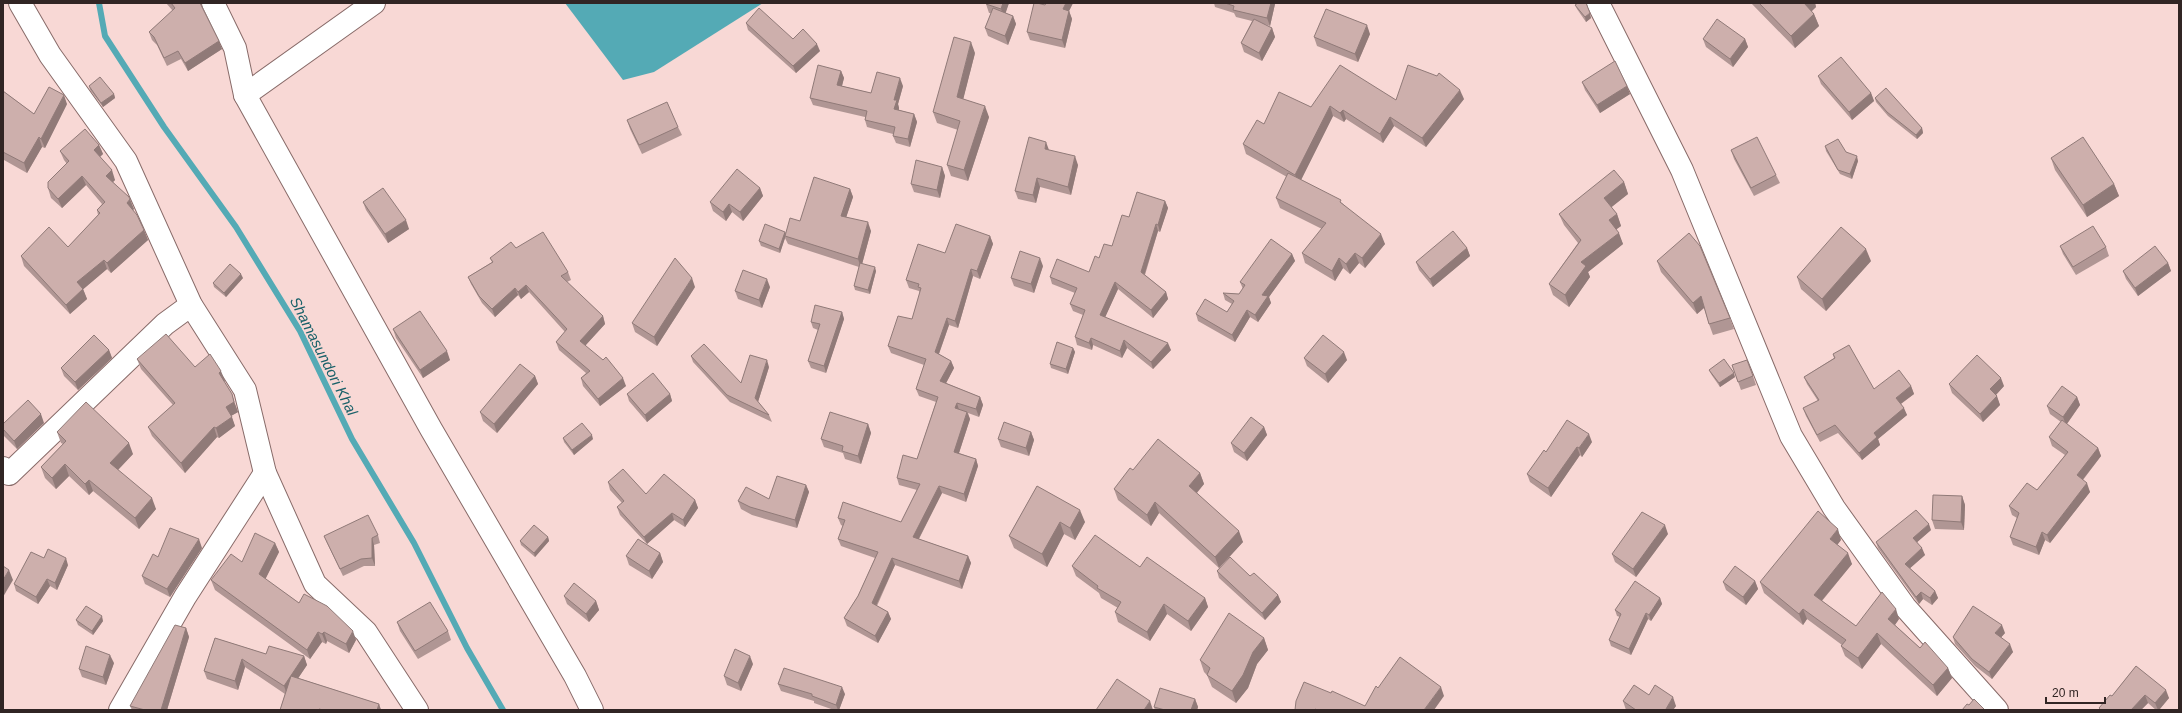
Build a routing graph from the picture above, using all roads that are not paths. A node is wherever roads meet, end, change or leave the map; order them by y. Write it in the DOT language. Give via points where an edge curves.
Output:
graph roads {
  1 [pos="20,3"];
  2 [pos="213,3"];
  3 [pos="374,3"];
  4 [pos="1598,3"];
  5 [pos="245,96"];
  6 [pos="191,305"];
  7 [pos="3,468"];
  8 [pos="265,472"];
  9 [pos="120,710"];
  10 [pos="417,710"];
  11 [pos="592,710"];
  12 [pos="1997,710"];
  1 -- 6 [label="street" via="50,55 126,161"];
  2 -- 5 [label="street" via="235,48"];
  3 -- 5 [label="street"];
  4 -- 12 [label="street" via="1682,170 1792,436 1834,508 1905,607"];
  5 -- 11 [label="street"];
  6 -- 7 [label="street" via="165,324 9,474"];
  6 -- 8 [label="street" via="245,390"];
  8 -- 9 [label="street" via="186,597"];
  8 -- 10 [label="street" via="315,584 366,632"];
}
